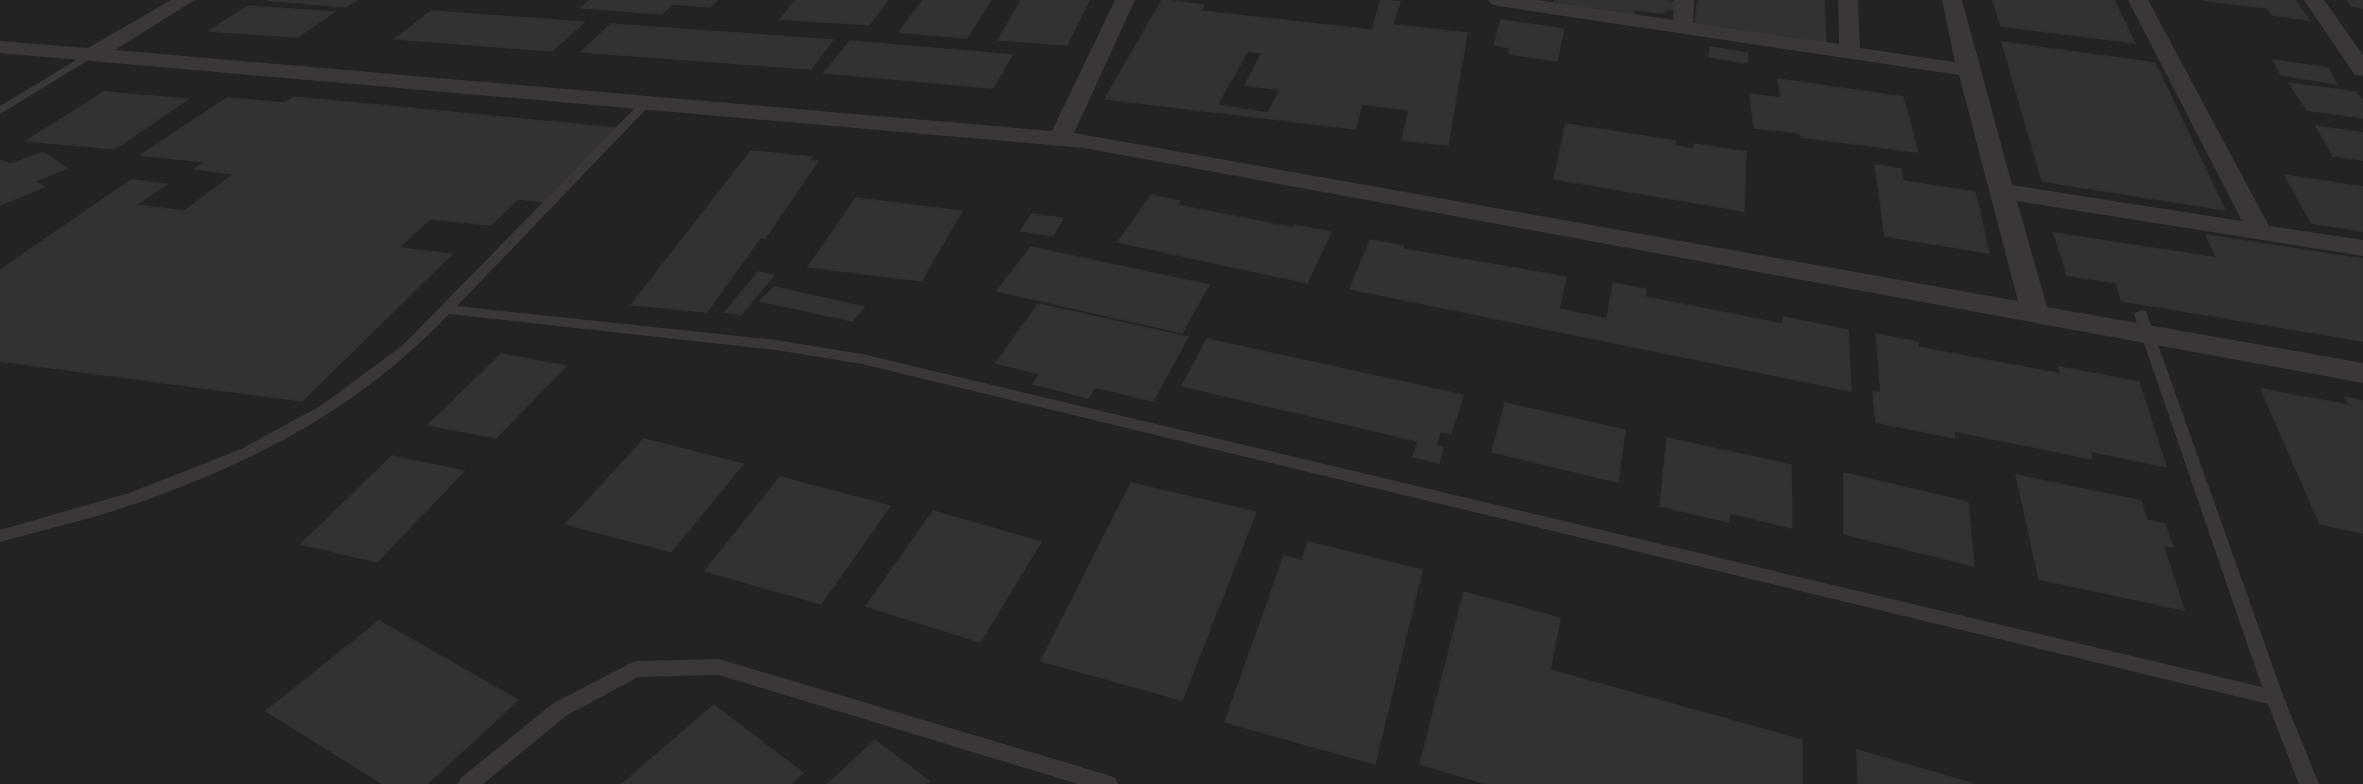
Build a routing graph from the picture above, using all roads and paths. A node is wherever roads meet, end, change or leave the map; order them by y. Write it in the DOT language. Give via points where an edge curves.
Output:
graph roads {
  1 [pos="151,0"];
  2 [pos="185,0"];
  3 [pos="1125,0"];
  4 [pos="1498,0"];
  5 [pos="1684,0"];
  6 [pos="1848,0"];
  7 [pos="1952,0"];
  8 [pos="2138,0"];
  9 [pos="2314,0"];
  10 [pos="1539,3"];
  11 [pos="1683,27"];
  12 [pos="0,38"];
  13 [pos="0,47"];
  14 [pos="83,50"];
  15 [pos="1850,52"];
  16 [pos="1968,70"];
  17 [pos="2363,70"];
  18 [pos="647,102"];
  19 [pos="0,111"];
  20 [pos="1063,132"];
  21 [pos="2001,191"];
  22 [pos="2260,232"];
  23 [pos="2363,248"];
  24 [pos="2032,304"];
  25 [pos="446,309"];
  26 [pos="2145,324"];
  27 [pos="2363,353"];
  28 [pos="2363,373"];
  29 [pos="0,536"];
  30 [pos="2275,698"];
  31 [pos="468,784"];
  32 [pos="1108,784"];
  33 [pos="2309,784"];
  1 -- 14 [label="street"];
  2 -- 14 [label="street"];
  3 -- 20 [label="street"];
  4 -- 10 [label="street"];
  5 -- 11 [label="street"];
  6 -- 15 [label="street"];
  7 -- 16 [label="street"];
  8 -- 22 [label="street"];
  9 -- 17 [label="street"];
  10 -- 11 [label="street"];
  11 -- 15 [label="street"];
  12 -- 14 [label="street"];
  13 -- 14 [label="street"];
  14 -- 18 [label="street"];
  14 -- 19 [label="lane"];
  14 -- 20 [label="street" via="420,70"];
  15 -- 16 [label="street"];
  16 -- 21 [label="street"];
  18 -- 20 [label="street"];
  18 -- 25 [label="lane"];
  20 -- 24 [label="street"];
  21 -- 22 [label="street"];
  21 -- 24 [label="street"];
  22 -- 23 [label="street"];
  24 -- 26 [label="street"];
  25 -- 29 [label="lane" via="408,348 327,409 247,453 134,498"];
  25 -- 30 [label="lane" via="776,345 862,359"];
  26 -- 27 [label="street"];
  26 -- 28 [label="street"];
  26 -- 30 [label="lane"];
  30 -- 33 [label="lane"];
  31 -- 32 [label="lane" via="559,710 636,669 719,667"];
}
